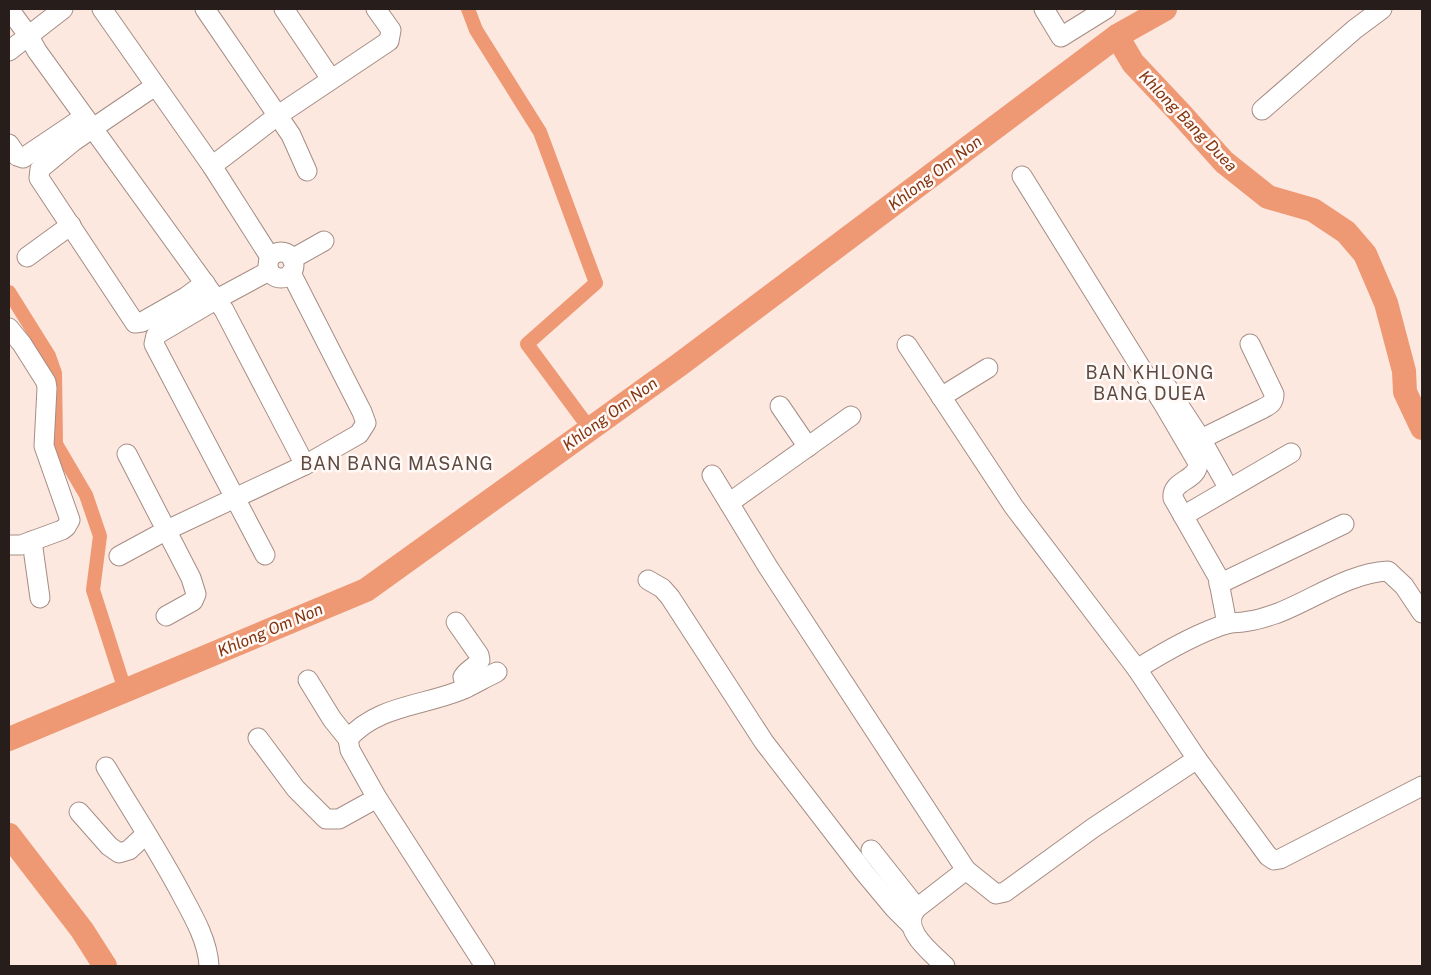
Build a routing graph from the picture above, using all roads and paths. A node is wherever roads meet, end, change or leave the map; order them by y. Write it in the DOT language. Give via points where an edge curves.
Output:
graph roads {
  1 [pos="10,9"];
  2 [pos="63,9"];
  3 [pos="102,9"];
  4 [pos="205,9"];
  5 [pos="284,9"];
  6 [pos="376,9"];
  7 [pos="1044,9"];
  8 [pos="1106,9"];
  9 [pos="1382,9"];
  10 [pos="28,35"];
  11 [pos="9,51"];
  12 [pos="331,80"];
  13 [pos="156,86"];
  14 [pos="1262,110"];
  15 [pos="277,116"];
  16 [pos="89,123"];
  17 [pos="9,144"];
  18 [pos="212,166"];
  19 [pos="307,171"];
  20 [pos="1022,176"];
  21 [pos="71,225"];
  22 [pos="324,241"];
  23 [pos="27,257"];
  24 [pos="270,264"];
  25 [pos="292,266"];
  26 [pos="206,283"];
  27 [pos="217,299"];
  28 [pos="9,328"];
  29 [pos="1250,344"];
  30 [pos="908,345"];
  31 [pos="988,368"];
  32 [pos="1167,387"];
  33 [pos="942,397"];
  34 [pos="780,406"];
  35 [pos="852,416"];
  36 [pos="1201,439"];
  37 [pos="808,447"];
  38 [pos="1291,453"];
  39 [pos="127,454"];
  40 [pos="305,466"];
  41 [pos="712,475"];
  42 [pos="1229,489"];
  43 [pos="236,498"];
  44 [pos="729,503"];
  45 [pos="1183,516"];
  46 [pos="1344,524"];
  47 [pos="167,530"];
  48 [pos="32,541"];
  49 [pos="9,545"];
  50 [pos="265,555"];
  51 [pos="120,556"];
  52 [pos="648,580"];
  53 [pos="1219,584"];
  54 [pos="40,598"];
  55 [pos="1422,613"];
  56 [pos="166,616"];
  57 [pos="456,622"];
  58 [pos="1227,624"];
  59 [pos="1136,669"];
  60 [pos="497,672"];
  61 [pos="308,680"];
  62 [pos="466,688"];
  63 [pos="258,738"];
  64 [pos="348,739"];
  65 [pos="1197,759"];
  66 [pos="106,767"];
  67 [pos="1422,786"];
  68 [pos="377,798"];
  69 [pos="79,812"];
  70 [pos="146,834"];
  71 [pos="871,850"];
  72 [pos="966,870"];
  73 [pos="914,916"];
  74 [pos="209,966"];
  75 [pos="485,966"];
  76 [pos="945,966"];
  1 -- 10 [label="street"];
  2 -- 10 [label="street"];
  3 -- 13 [label="street"];
  4 -- 15 [label="street"];
  5 -- 12 [label="street"];
  6 -- 12 [label="street" via="391,30 389,41"];
  7 -- 8 [label="street" via="1061,37"];
  9 -- 14 [label="street"];
  10 -- 11 [label="street"];
  10 -- 16 [label="street"];
  12 -- 15 [label="street"];
  13 -- 16 [label="street"];
  13 -- 18 [label="street"];
  15 -- 18 [label="street"];
  15 -- 19 [label="street" via="291,136"];
  16 -- 17 [label="street" via="23,158 17,156"];
  16 -- 21 [label="street" via="74,142 39,172 39,178"];
  16 -- 26 [label="street"];
  18 -- 24 [label="street"];
  20 -- 45 [label="street" via="1198,463 1194,474 1172,493"];
  21 -- 23 [label="street"];
  21 -- 26 [label="street" via="135,323 142,322"];
  22 -- 25 [label="street"];
  24 -- 25 [label="street" via="279,252 289,255"];
  24 -- 27 [label="street"];
  25 -- 40 [label="street" via="366,423 359,434"];
  26 -- 27 [label="street"];
  27 -- 40 [label="street"];
  27 -- 43 [label="street" via="156,335 154,344"];
  28 -- 48 [label="street" via="46,382 44,446 70,520 62,530"];
  29 -- 36 [label="street" via="1274,394 1272,404"];
  30 -- 33 [label="street"];
  31 -- 33 [label="street"];
  32 -- 36 [label="street"];
  33 -- 59 [label="street" via="1014,507"];
  34 -- 37 [label="street"];
  35 -- 37 [label="street"];
  36 -- 42 [label="street"];
  37 -- 44 [label="street"];
  38 -- 42 [label="street"];
  39 -- 47 [label="street"];
  40 -- 43 [label="street"];
  41 -- 44 [label="street"];
  42 -- 45 [label="street"];
  43 -- 47 [label="street"];
  43 -- 50 [label="street"];
  44 -- 72 [label="street"];
  45 -- 53 [label="street"];
  46 -- 53 [label="street"];
  47 -- 51 [label="street"];
  47 -- 56 [label="street" via="192,578 196,594 194,601"];
  48 -- 49 [label="street"];
  48 -- 54 [label="street"];
  52 -- 73 [label="street" via="670,597 764,742 864,872 894,908"];
  53 -- 58 [label="street"];
  55 -- 58 [label="street" via="1404,586 1388,571 1372,572 1277,613"];
  57 -- 62 [label="street" via="480,660 463,677"];
  58 -- 59 [label="street" via="1198,635"];
  59 -- 65 [label="street"];
  60 -- 62 [label="street"];
  61 -- 64 [label="street"];
  62 -- 64 [label="street" via="373,718"];
  63 -- 68 [label="street" via="296,790 326,820 339,819"];
  64 -- 68 [label="street" via="350,750"];
  65 -- 67 [label="street" via="1274,860"];
  65 -- 72 [label="street" via="1093,828 1005,892 996,894"];
  66 -- 70 [label="street"];
  68 -- 75 [label="street"];
  69 -- 70 [label="street" via="119,853 129,850"];
  70 -- 74 [label="street" via="194,918 209,957"];
  71 -- 73 [label="street"];
  72 -- 73 [label="street"];
  73 -- 76 [label="street" via="916,936"];
}
